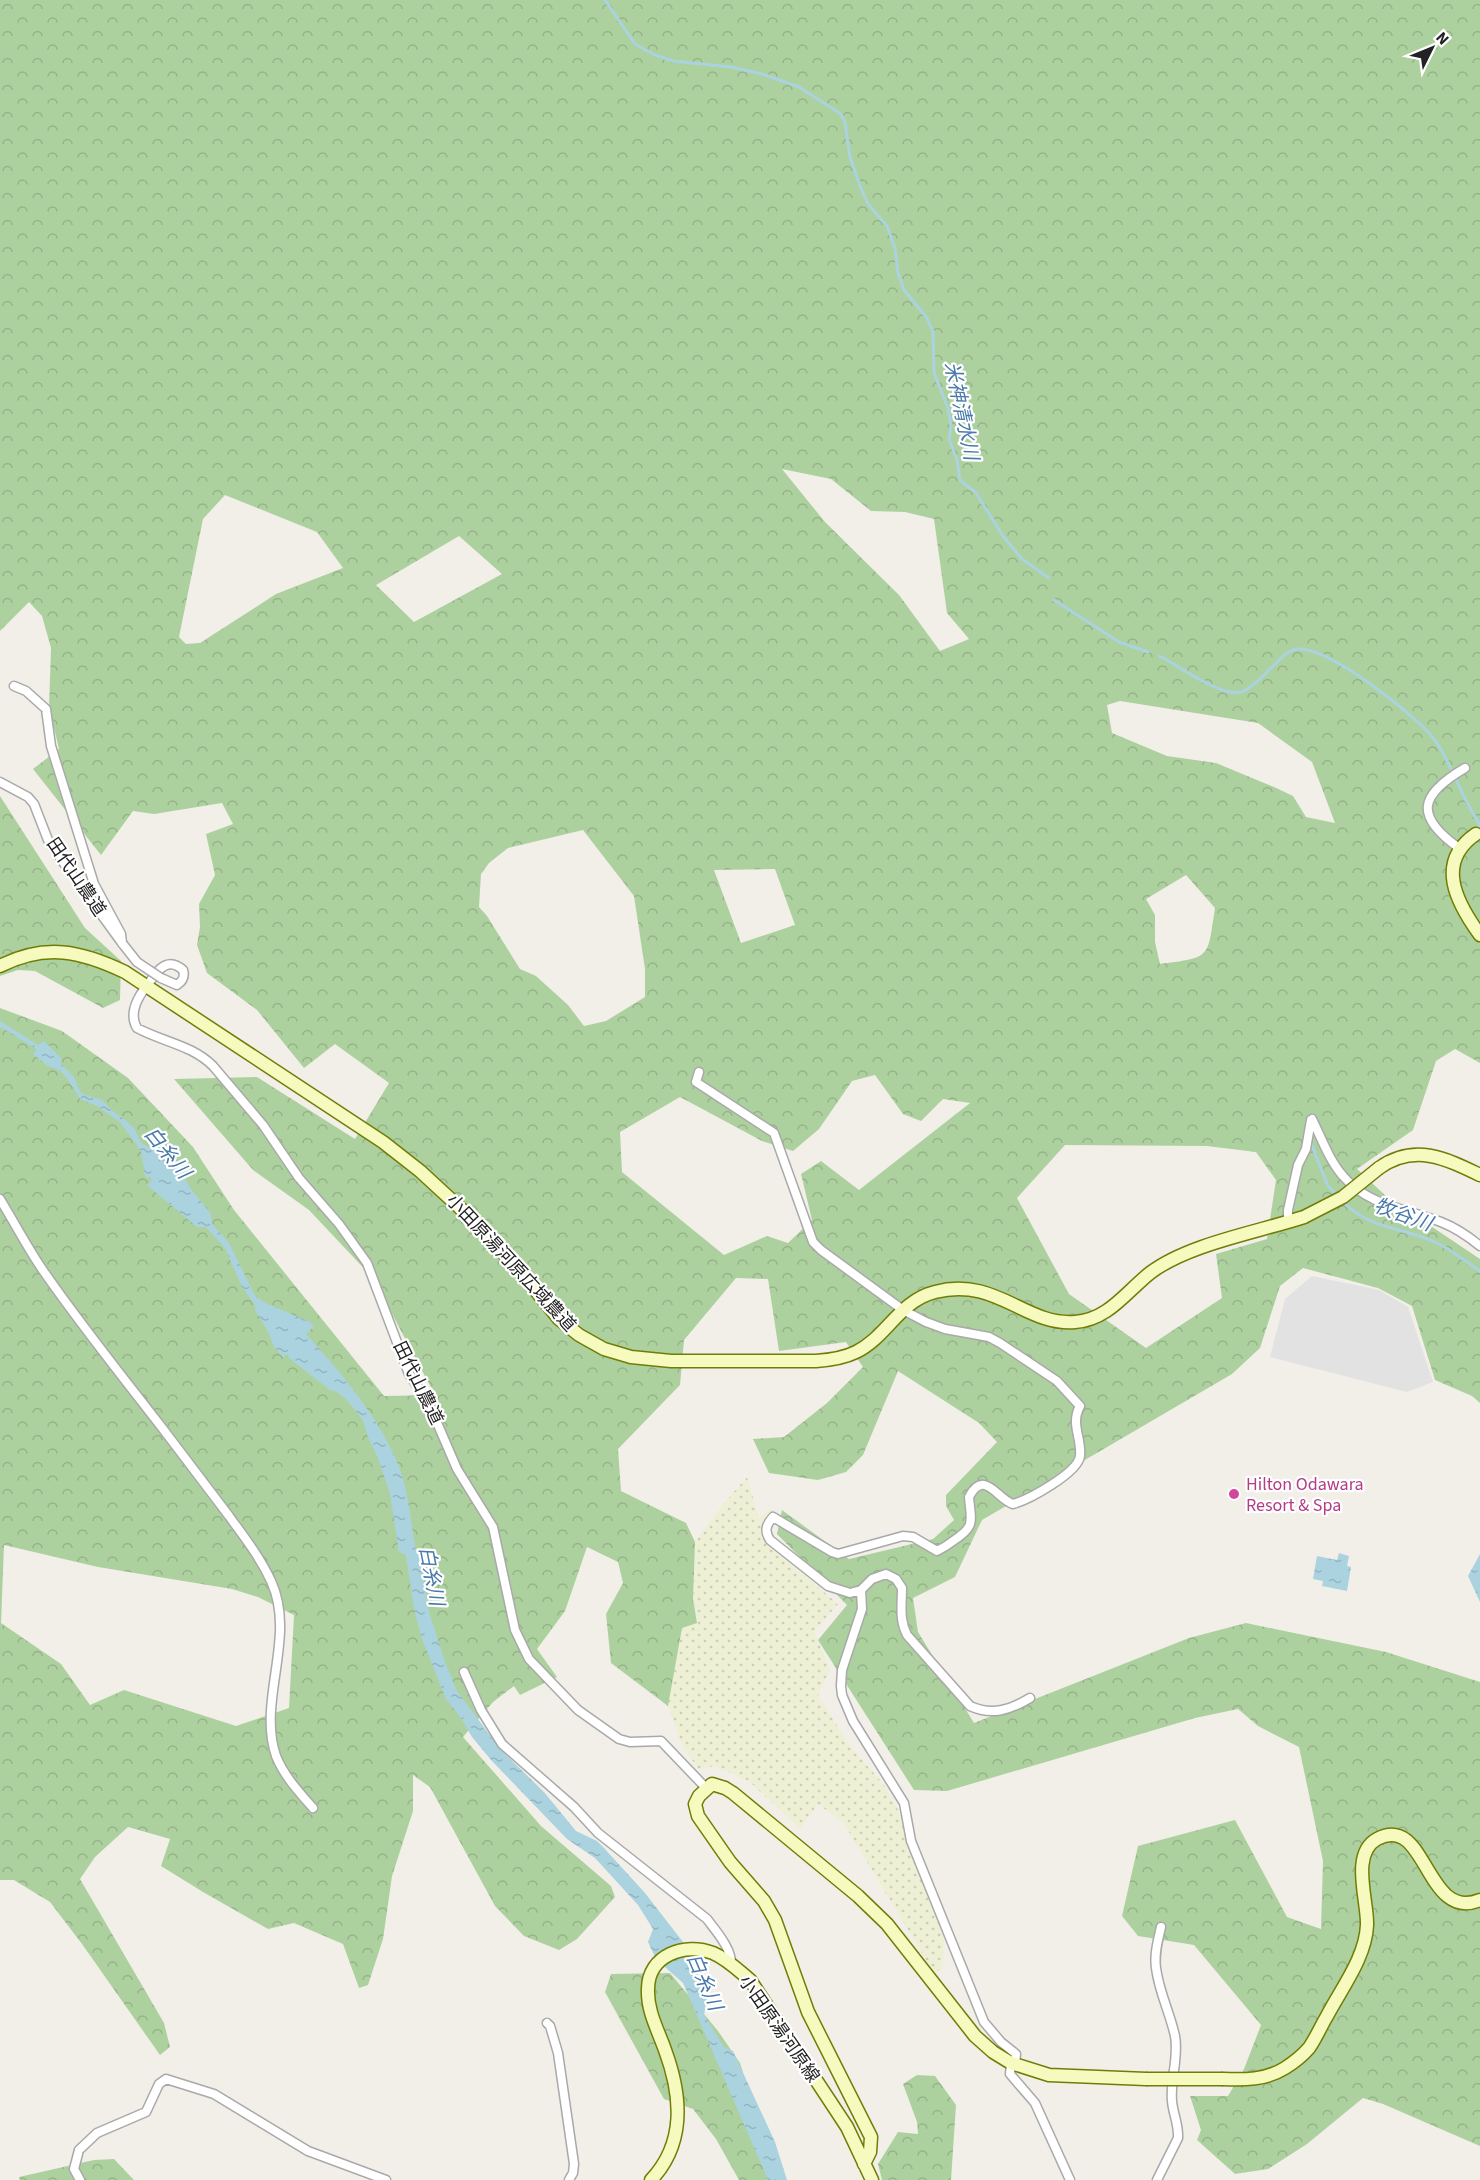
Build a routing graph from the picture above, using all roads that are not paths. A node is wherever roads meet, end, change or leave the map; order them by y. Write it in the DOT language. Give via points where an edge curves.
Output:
graph roads {
  1 [pos="14,687"];
  2 [pos="1463,770"];
  3 [pos="0,782"];
  4 [pos="1478,832"];
  5 [pos="1459,848"];
  6 [pos="1480,935"];
  7 [pos="122,943"];
  8 [pos="0,966"];
  9 [pos="147,986"];
  10 [pos="699,1072"];
  11 [pos="1480,1174"];
  12 [pos="0,1199"];
  13 [pos="1288,1222"];
  14 [pos="1480,1246"];
  15 [pos="903,1310"];
  16 [pos="861,1590"];
  17 [pos="464,1672"];
  18 [pos="1030,1698"];
  19 [pos="706,1788"];
  20 [pos="313,1808"];
  21 [pos="1480,1900"];
  22 [pos="1161,1927"];
  23 [pos="731,1964"];
  24 [pos="547,2023"];
  25 [pos="1013,2064"];
  26 [pos="864,2164"];
  27 [pos="80,2180"];
  28 [pos="386,2180"];
  29 [pos="569,2180"];
  30 [pos="651,2180"];
  31 [pos="872,2180"];
  32 [pos="1070,2180"];
  33 [pos="1157,2180"];
  1 -- 7 [label="street" via="26,691 46,710 51,746 94,884"];
  2 -- 5 [label="street" via="1439,786 1427,805 1430,820"];
  3 -- 7 [label="street, 田代山農道" via="34,804 53,847"];
  4 -- 5 [label="street"];
  5 -- 6 [label="street" via="1453,860 1453,881 1459,900"];
  7 -- 9 [label="street, 田代山農道, bridge" via="137,962 148,970 161,978 177,986 182,982 183,970 171,963 164,964"];
  8 -- 9 [label="street, 小田原湯河原広域農道" via="31,954 69,952 97,959"];
  9 -- 15 [label="street, 小田原湯河原広域農道" via="420,1171 471,1218 559,1319 604,1349 671,1362 838,1359 858,1352"];
  9 -- 19 [label="street, 田代山農道" via="132,1014 137,1028 192,1050 213,1066 263,1125 299,1178 367,1263 409,1374 429,1404 457,1469 493,1527 515,1630 529,1659 578,1710 606,1731 630,1742 661,1741"];
  10 -- 15 [label="street" via="696,1082 774,1133 813,1242"];
  11 -- 13 [label="street, 小田原湯河原広域農道, bridge" via="1422,1154 1396,1158 1343,1197"];
  12 -- 20 [label="street" via="83,1327 262,1562 275,1589 280,1616 272,1736 283,1772"];
  13 -- 14 [label="street" via="1298,1165 1312,1119 1348,1182 1380,1203 1459,1230"];
  13 -- 15 [label="street, 小田原湯河原広域農道" via="1184,1254 1149,1274 1118,1304 1093,1318 1076,1322 1045,1318 985,1292 965,1288 932,1293"];
  15 -- 16 [label="street" via="945,1329 989,1337 1057,1381 1080,1406 1075,1420 1080,1457 1064,1476 1013,1504 1004,1501 992,1487 976,1486 969,1497 968,1530 937,1551 913,1537 903,1536 838,1554 773,1517 769,1522 766,1528 770,1540 828,1586 850,1593"];
  16 -- 18 [label="street" via="872,1579 886,1574 896,1580 902,1588 900,1614 907,1635 970,1706 998,1712"];
  16 -- 25 [label="street" via="862,1609 842,1670 842,1695 904,1803 911,1840 966,1982 984,2022 1016,2054"];
  17 -- 23 [label="street" via="502,1744 598,1833 707,1919 720,1936"];
  19 -- 25 [label="street" via="712,1784 725,1788 858,1896 887,1924 975,2036"];
  19 -- 26 [label="street" via="695,1804 698,1816 775,1920 808,2012 871,2137"];
  21 -- 25 [label="street, bridge" via="1466,1904 1450,1900 1410,1843 1399,1836 1371,1843 1363,1857 1367,1926 1356,1963 1309,2047 1283,2070 1267,2076 1248,2080 1049,2075"];
  22 -- 33 [label="street" via="1156,1968 1175,2036 1172,2102 1179,2133"];
  23 -- 26 [label="street, 小田原湯河原線" via="750,1980 847,2127"];
  23 -- 30 [label="street, 小田原湯河原線" via="696,1949 676,1951 656,1965 648,1986 651,2014 676,2087 678,2114 669,2156"];
  24 -- 29 [label="street" via="558,2053 574,2164"];
  25 -- 32 [label="street" via="1010,2074 1035,2103"];
  26 -- 31 [label="street, 小田原湯河原線"];
  27 -- 28 [label="street" via="74,2169 79,2150 97,2133 146,2112 159,2084 166,2079 214,2094 308,2151"];
}
